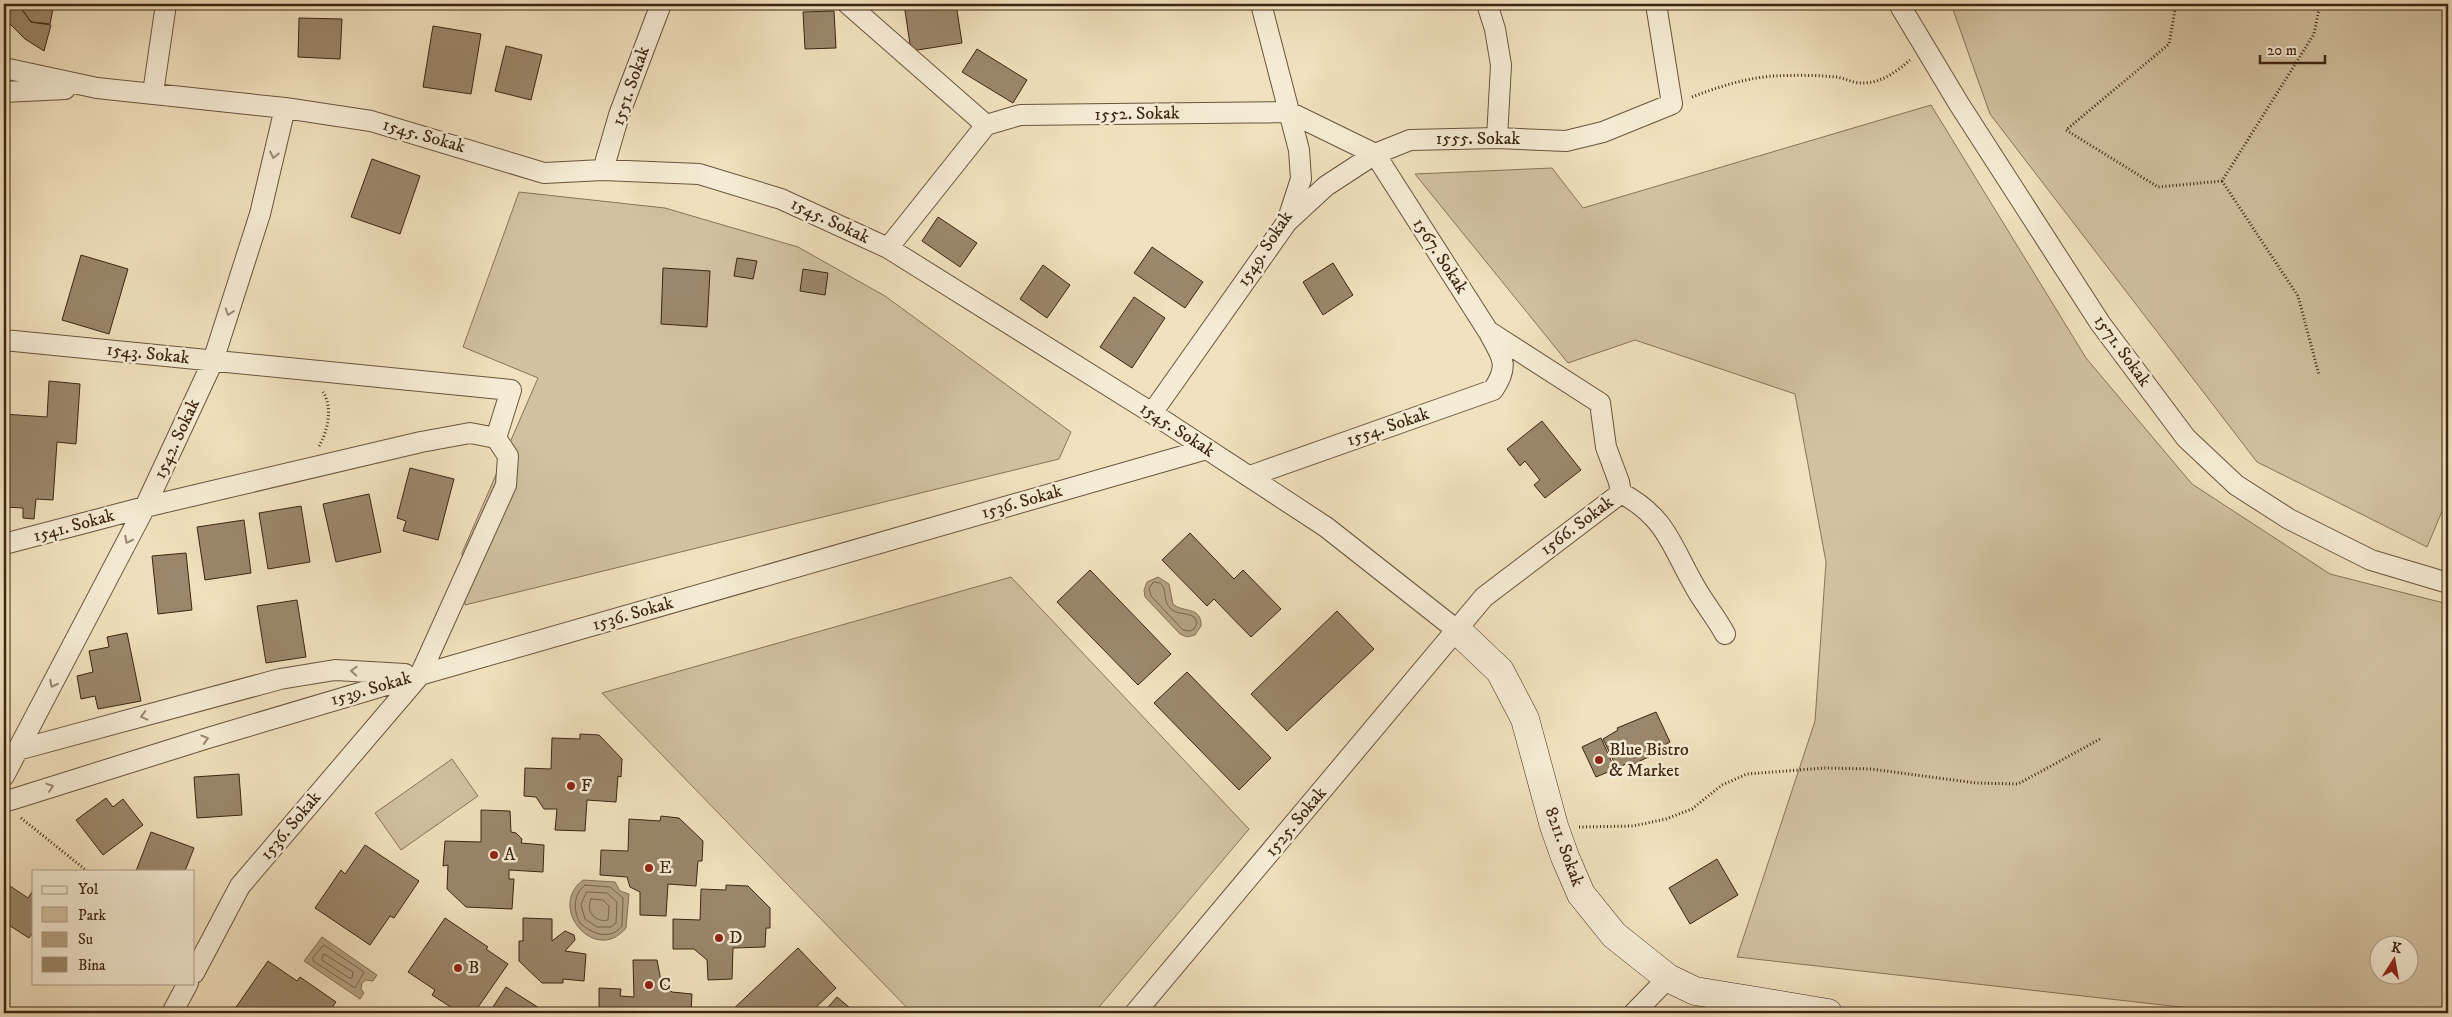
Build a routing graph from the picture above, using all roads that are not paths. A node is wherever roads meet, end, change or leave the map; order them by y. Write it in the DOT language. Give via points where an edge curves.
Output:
graph roads {
  1 [pos="166,4"];
  2 [pos="661,4"];
  3 [pos="848,4"];
  4 [pos="1262,4"];
  5 [pos="1487,4"];
  6 [pos="1656,4"];
  7 [pos="1899,4"];
  8 [pos="4,68"];
  9 [pos="98,88"];
  10 [pos="4,92"];
  11 [pos="153,93"];
  12 [pos="285,108"];
  13 [pos="1289,112"];
  14 [pos="986,125"];
  15 [pos="1497,138"];
  16 [pos="1375,154"];
  17 [pos="603,170"];
  18 [pos="1287,222"];
  19 [pos="888,248"];
  20 [pos="1488,330"];
  21 [pos="4,340"];
  22 [pos="1503,358"];
  23 [pos="213,361"];
  24 [pos="1152,413"];
  25 [pos="496,438"];
  26 [pos="1206,449"];
  27 [pos="1250,476"];
  28 [pos="1621,493"];
  29 [pos="145,507"];
  30 [pos="4,544"];
  31 [pos="2448,583"];
  32 [pos="1458,631"];
  33 [pos="1725,634"];
  34 [pos="420,675"];
  35 [pos="11,751"];
  36 [pos="4,776"];
  37 [pos="10,808"];
  38 [pos="195,971"];
  39 [pos="1668,978"];
  40 [pos="187,984"];
  41 [pos="172,1013"];
  42 [pos="1135,1013"];
  43 [pos="1634,1013"];
  44 [pos="1828,1013"];
  1 -- 11 [label="street"];
  2 -- 17 [label="street, 1551. Sokak"];
  3 -- 14 [label="street"];
  4 -- 13 [label="street, 1549. Sokak"];
  5 -- 15 [label="street" via="1501,65"];
  6 -- 15 [label="street, 1555. Sokak" via="1672,104 1603,132 1566,142"];
  7 -- 31 [label="street, 1571. Sokak" via="1959,104 2100,323 2186,438 2236,486 2289,519 2371,560"];
  8 -- 9 [label="street"];
  9 -- 10 [label="street"];
  9 -- 11 [label="street, 1545. Sokak"];
  11 -- 12 [label="street, 1545. Sokak"];
  12 -- 17 [label="street, 1545. Sokak" via="371,121 544,173"];
  12 -- 23 [label="street, 1542. Sokak, one-way" via="260,214"];
  13 -- 14 [label="street, 1552. Sokak" via="1020,115"];
  13 -- 16 [label="street"];
  13 -- 18 [label="street, 1549. Sokak" via="1301,179"];
  14 -- 19 [label="street"];
  15 -- 16 [label="street, 1555. Sokak" via="1410,140"];
  16 -- 18 [label="street, 1555. Sokak" via="1326,186"];
  16 -- 20 [label="street, 1567. Sokak"];
  17 -- 19 [label="street, 1545. Sokak" via="698,174 781,199"];
  18 -- 24 [label="street, 1549. Sokak"];
  19 -- 24 [label="street, 1545. Sokak"];
  20 -- 22 [label="street, 1567. Sokak"];
  20 -- 28 [label="street, 1566. Sokak" via="1600,403 1606,447"];
  21 -- 23 [label="street, 1543. Sokak"];
  22 -- 27 [label="street, 1554. Sokak" via="1503,376 1493,390"];
  23 -- 25 [label="street, 1543. Sokak" via="511,390"];
  23 -- 29 [label="street, 1542. Sokak"];
  24 -- 26 [label="street, 1545. Sokak"];
  25 -- 29 [label="street, 1541. Sokak" via="470,433"];
  25 -- 34 [label="street" via="508,456 506,485"];
  26 -- 27 [label="street, 1545. Sokak"];
  26 -- 34 [label="street, 1536. Sokak"];
  27 -- 32 [label="street, 1545. Sokak" via="1326,527"];
  28 -- 32 [label="street, 1566. Sokak" via="1484,597"];
  28 -- 33 [label="street" via="1644,508 1665,530 1694,586"];
  29 -- 30 [label="street, 1541. Sokak"];
  29 -- 35 [label="street, 1542. Sokak, one-way"];
  32 -- 39 [label="street, 8211. Sokak" via="1500,671 1525,719 1554,826 1581,894 1614,935"];
  32 -- 42 [label="street, 1525. Sokak"];
  34 -- 35 [label="street, 1539. Sokak, one-way" via="334,670 280,679"];
  37 -- 34 [label="street, 1539. Sokak, one-way" via="208,738"];
  34 -- 38 [label="street, 1536. Sokak" via="240,886"];
  35 -- 36 [label="street, 1542. Sokak"];
  39 -- 43 [label="street"];
  39 -- 44 [label="street, 8211. Sokak" via="1695,991"];
  40 -- 41 [label="street"];
}
